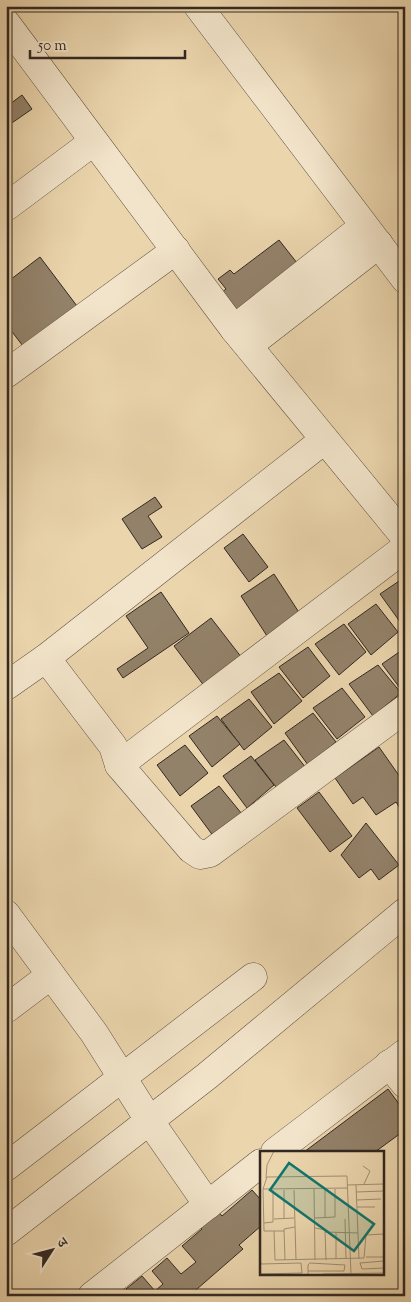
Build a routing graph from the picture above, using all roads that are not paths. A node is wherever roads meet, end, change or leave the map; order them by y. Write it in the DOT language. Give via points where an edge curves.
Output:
graph roads {
  1 [pos="198,6"];
  2 [pos="9,33"];
  3 [pos="93,142"];
  4 [pos="6,207"];
  5 [pos="371,235"];
  6 [pos="176,250"];
  7 [pos="405,279"];
  8 [pos="242,337"];
  9 [pos="6,374"];
  10 [pos="324,440"];
  11 [pos="405,537"];
  12 [pos="405,548"];
  13 [pos="46,658"];
  14 [pos="6,686"];
  15 [pos="405,710"];
  16 [pos="119,765"];
  17 [pos="405,912"];
  18 [pos="6,914"];
  19 [pos="51,975"];
  20 [pos="254,977"];
  21 [pos="6,1009"];
  22 [pos="400,1067"];
  23 [pos="123,1078"];
  24 [pos="149,1120"];
  25 [pos="276,1151"];
  26 [pos="260,1164"];
  27 [pos="6,1167"];
  28 [pos="208,1205"];
  29 [pos="6,1232"];
  30 [pos="120,1287"];
  31 [pos="92,1296"];
  1 -- 5 [label="street"];
  2 -- 3 [label="street"];
  3 -- 4 [label="street"];
  3 -- 6 [label="street"];
  5 -- 7 [label="street"];
  5 -- 8 [label="street"];
  6 -- 8 [label="street"];
  6 -- 9 [label="street"];
  8 -- 10 [label="street"];
  10 -- 11 [label="street"];
  10 -- 13 [label="street"];
  12 -- 16 [label="street"];
  13 -- 14 [label="street"];
  13 -- 16 [label="street" via="113,746"];
  15 -- 16 [label="street" via="210,853 200,854 191,849"];
  17 -- 24 [label="street"];
  18 -- 19 [label="street"];
  19 -- 21 [label="street"];
  19 -- 23 [label="street"];
  20 -- 23 [label="street"];
  22 -- 25 [label="street"];
  23 -- 24 [label="street"];
  23 -- 27 [label="street"];
  24 -- 28 [label="street"];
  24 -- 29 [label="street"];
  26 -- 28 [label="street"];
  28 -- 30 [label="street"];
  30 -- 31 [label="street"];
}
